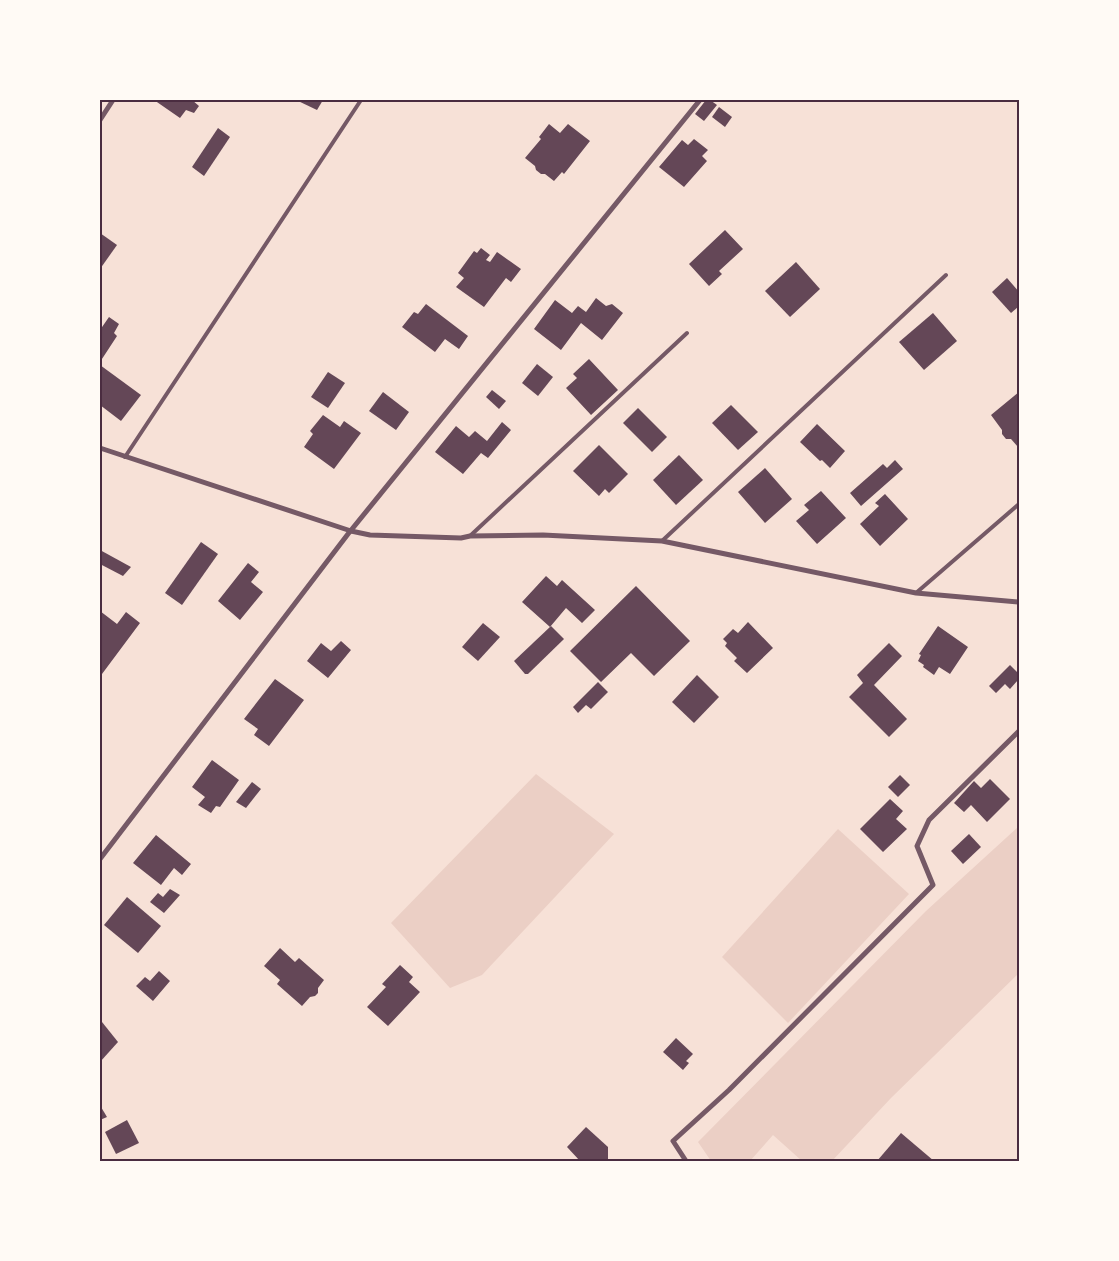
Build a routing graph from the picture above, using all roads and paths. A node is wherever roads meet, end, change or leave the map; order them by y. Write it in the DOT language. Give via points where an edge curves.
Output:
graph roads {
  1 [pos="114,100"];
  2 [pos="361,100"];
  3 [pos="700,100"];
  4 [pos="100,120"];
  5 [pos="946,275"];
  6 [pos="687,333"];
  7 [pos="100,448"];
  8 [pos="125,456"];
  9 [pos="1019,504"];
  10 [pos="351,531"];
  11 [pos="470,536"];
  12 [pos="662,541"];
  13 [pos="916,592"];
  14 [pos="1019,602"];
  15 [pos="1019,731"];
  16 [pos="100,859"];
  17 [pos="686,1161"];
  1 -- 4 [label="street"];
  2 -- 8 [label="lane"];
  3 -- 10 [label="street"];
  5 -- 12 [label="lane"];
  6 -- 11 [label="lane"];
  7 -- 8 [label="street"];
  8 -- 10 [label="street"];
  9 -- 13 [label="lane"];
  10 -- 11 [label="street" via="370,535"];
  10 -- 16 [label="street"];
  11 -- 12 [label="street" via="543,535"];
  12 -- 13 [label="street"];
  13 -- 14 [label="street"];
  15 -- 17 [label="street" via="929,820 917,846 933,884 674,1141"];
}
